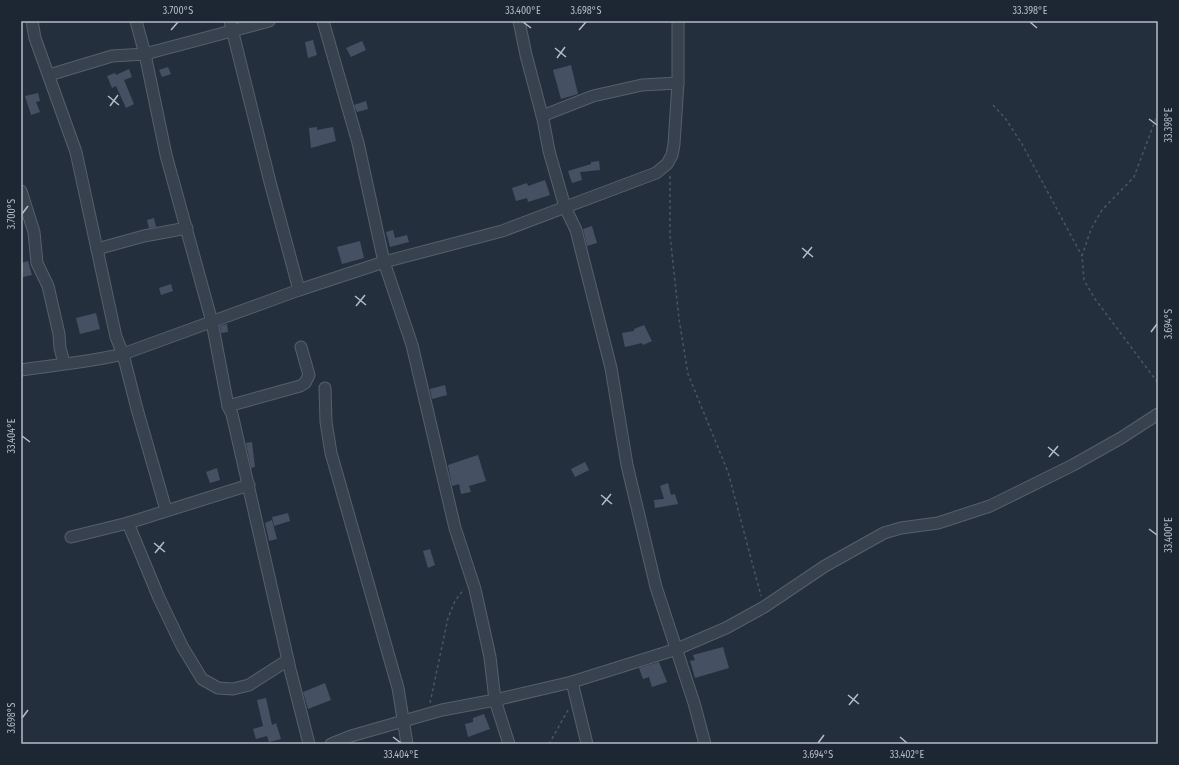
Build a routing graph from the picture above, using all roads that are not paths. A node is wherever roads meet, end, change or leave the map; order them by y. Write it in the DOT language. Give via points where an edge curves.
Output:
graph roads {
  1 [pos="32,21"];
  2 [pos="136,21"];
  3 [pos="269,21"];
  4 [pos="323,21"];
  5 [pos="519,21"];
  6 [pos="678,21"];
  7 [pos="230,26"];
  8 [pos="145,54"];
  9 [pos="49,75"];
  10 [pos="678,82"];
  11 [pos="542,116"];
  12 [pos="21,191"];
  13 [pos="565,207"];
  14 [pos="187,228"];
  15 [pos="97,249"];
  16 [pos="384,262"];
  17 [pos="299,290"];
  18 [pos="212,322"];
  19 [pos="301,348"];
  20 [pos="123,354"];
  21 [pos="64,363"];
  22 [pos="21,370"];
  23 [pos="325,388"];
  24 [pos="228,406"];
  25 [pos="1158,414"];
  26 [pos="248,485"];
  27 [pos="166,510"];
  28 [pos="128,523"];
  29 [pos="71,537"];
  30 [pos="677,649"];
  31 [pos="288,660"];
  32 [pos="572,682"];
  33 [pos="494,700"];
  34 [pos="404,721"];
  35 [pos="309,744"];
  36 [pos="331,744"];
  37 [pos="407,744"];
  38 [pos="509,744"];
  39 [pos="587,744"];
  40 [pos="705,744"];
  1 -- 9 [label="street" via="35,38"];
  2 -- 8 [label="street"];
  3 -- 7 [label="street"];
  4 -- 16 [label="street" via="358,143"];
  5 -- 11 [label="street"];
  6 -- 10 [label="street"];
  7 -- 8 [label="street" via="198,41"];
  7 -- 17 [label="street"];
  8 -- 9 [label="street" via="112,56"];
  8 -- 14 [label="street" via="166,155"];
  9 -- 15 [label="street" via="76,152"];
  10 -- 11 [label="street" via="642,85 593,96"];
  10 -- 13 [label="street" via="674,144 667,164 656,173"];
  11 -- 13 [label="street"];
  12 -- 21 [label="street" via="34,232 37,263 48,286"];
  13 -- 16 [label="street" via="502,231"];
  13 -- 30 [label="street" via="576,230 585,262 611,368 628,473 656,587"];
  14 -- 15 [label="street"];
  14 -- 18 [label="street"];
  15 -- 20 [label="street" via="116,337"];
  16 -- 17 [label="street"];
  16 -- 33 [label="street" via="412,345 455,528 472,580 490,658"];
  17 -- 18 [label="street"];
  18 -- 20 [label="street"];
  18 -- 24 [label="street"];
  19 -- 24 [label="street" via="309,374 305,383"];
  20 -- 21 [label="street" via="99,360"];
  20 -- 27 [label="street"];
  21 -- 22 [label="street"];
  23 -- 34 [label="street" via="326,422 331,453 398,688"];
  24 -- 26 [label="street"];
  25 -- 30 [label="street" via="1073,465 990,506 938,523 884,533 825,566 764,607 726,628"];
  26 -- 27 [label="street"];
  26 -- 31 [label="street"];
  27 -- 28 [label="street"];
  28 -- 29 [label="street"];
  28 -- 31 [label="street" via="158,598 202,679 218,688 233,689 248,684"];
  30 -- 32 [label="street"];
  30 -- 40 [label="street"];
  31 -- 35 [label="street"];
  32 -- 33 [label="street"];
  32 -- 39 [label="street"];
  33 -- 34 [label="street"];
  33 -- 38 [label="street"];
  34 -- 36 [label="street"];
  34 -- 37 [label="street"];
}
